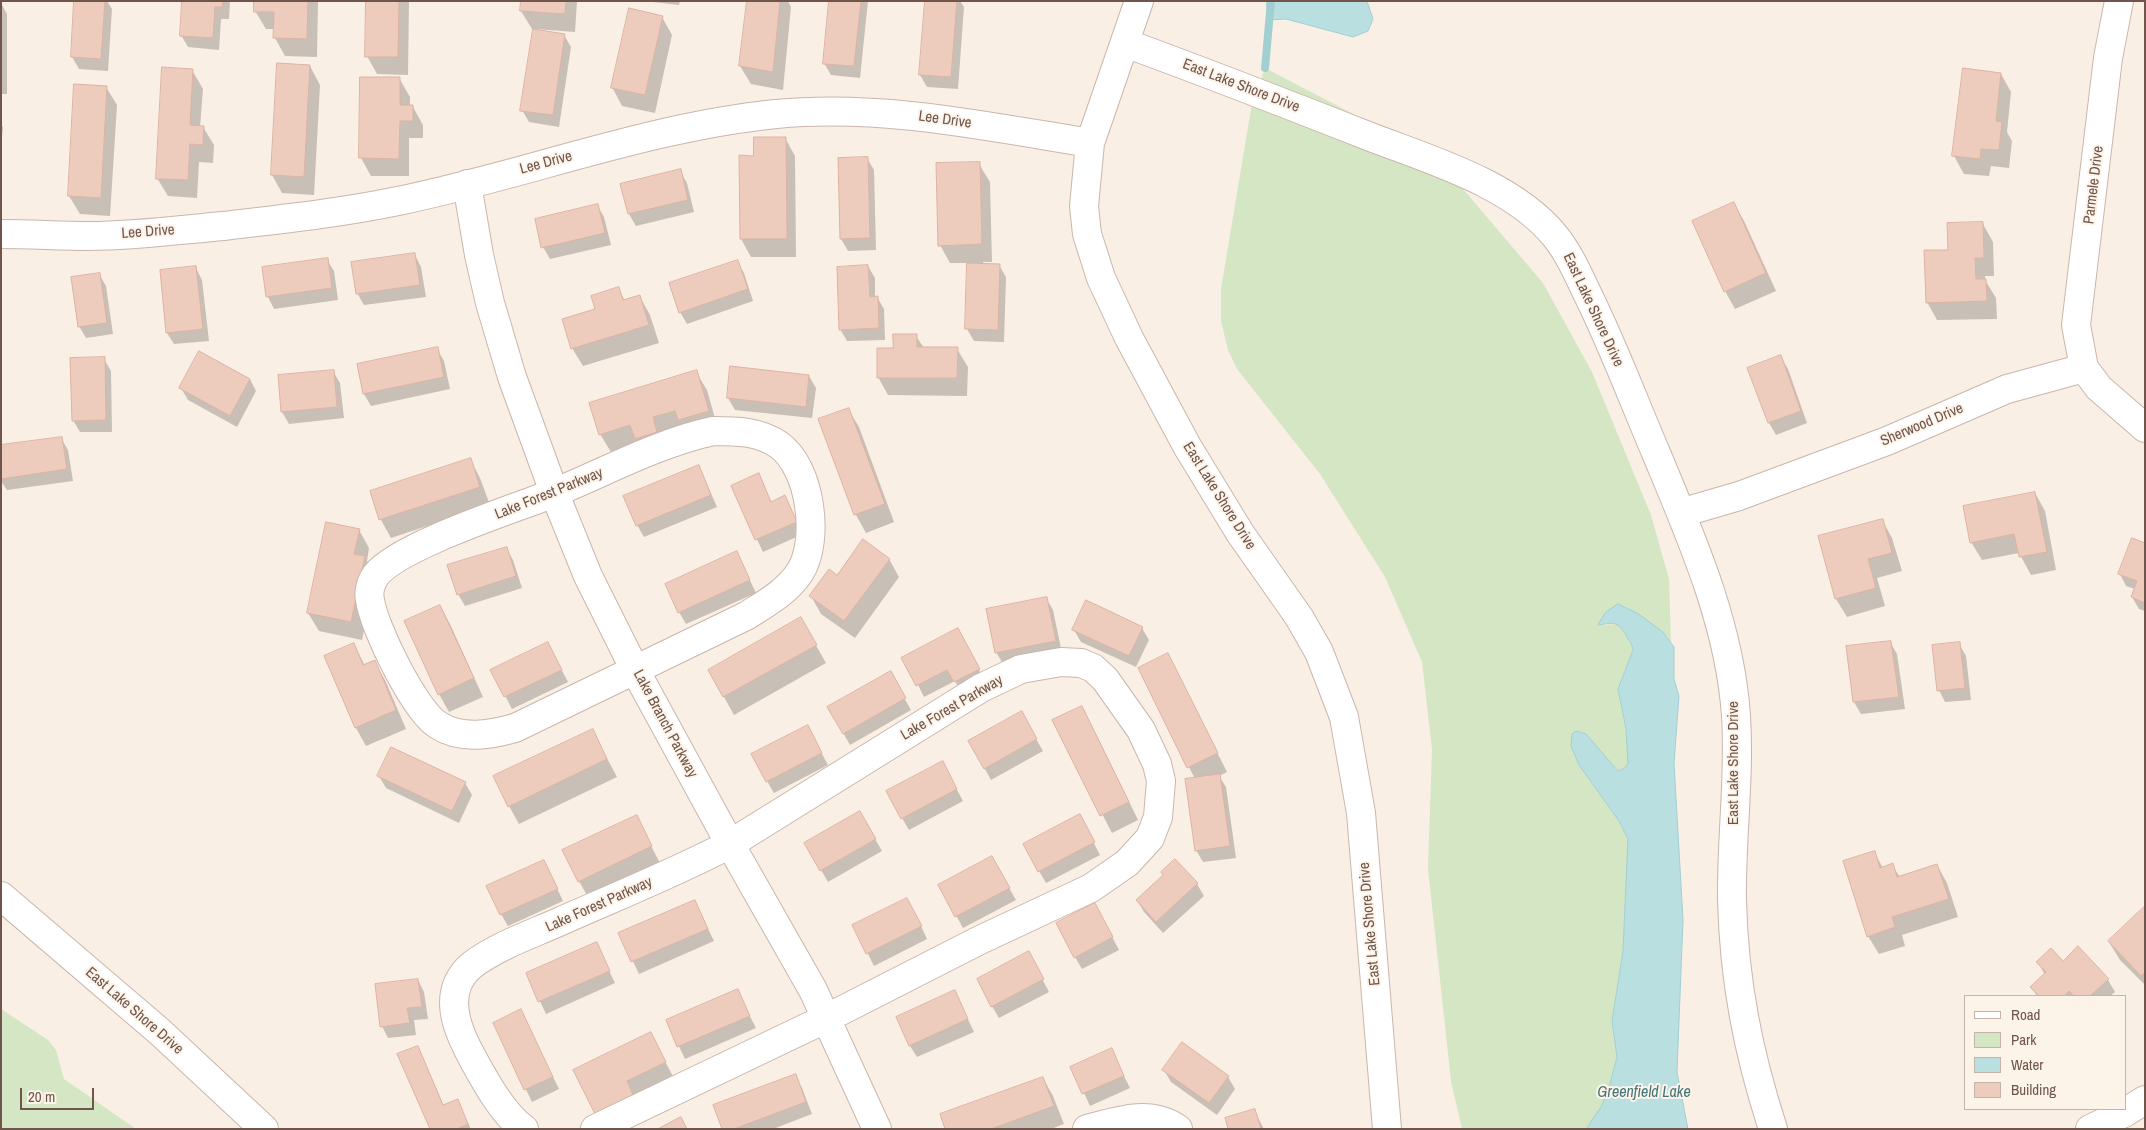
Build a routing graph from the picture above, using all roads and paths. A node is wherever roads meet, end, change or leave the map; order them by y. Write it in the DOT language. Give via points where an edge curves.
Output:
graph roads {
  1 [pos="1139,1"];
  2 [pos="2119,1"];
  3 [pos="1126,43"];
  4 [pos="1090,143"];
  5 [pos="467,184"];
  6 [pos="1,234"];
  7 [pos="2084,368"];
  8 [pos="2145,428"];
  9 [pos="554,492"];
  10 [pos="1681,513"];
  11 [pos="635,670"];
  12 [pos="730,844"];
  13 [pos="1,896"];
  14 [pos="827,1018"];
  15 [pos="2145,1100"];
  16 [pos="264,1129"];
  17 [pos="524,1129"];
  18 [pos="595,1129"];
  19 [pos="877,1129"];
  20 [pos="1087,1129"];
  21 [pos="1178,1129"];
  22 [pos="1387,1129"];
  23 [pos="1773,1129"];
  24 [pos="2090,1129"];
  1 -- 3 [label="street"];
  2 -- 7 [label="street, Parmele Drive" via="2108,58 2076,325"];
  3 -- 4 [label="street, East Lake Shore Drive"];
  3 -- 10 [label="street, East Lake Shore Drive" via="1464,174 1503,192 1528,210 1566,250 1596,311"];
  4 -- 5 [label="street, Lee Drive" via="900,114 834,111 778,114 652,137"];
  4 -- 22 [label="street, East Lake Shore Drive" via="1084,206 1087,234 1101,278 1187,446 1319,652 1344,717 1361,813"];
  5 -- 6 [label="street, Lee Drive" via="314,216 91,236"];
  5 -- 9 [label="street, Lake Branch Parkway" via="490,303 512,377"];
  7 -- 8 [label="street" via="2099,388"];
  7 -- 10 [label="street, Sherwood Drive" via="2007,389 1887,441 1739,496"];
  9 -- 11 [label="street, Lake Branch Parkway" via="588,576"];
  9 -- 11 [label="street, Lake Forest Parkway" via="661,448 713,432 741,431 769,439 788,453 800,473 811,526 809,549 799,574 774,599 746,616"];
  9 -- 11 [label="street, Lake Forest Parkway" via="441,537 387,565 376,576 369,598 396,666 416,700 437,725 453,732 485,735 515,728"];
  10 -- 23 [label="street, East Lake Shore Drive" via="1706,578 1724,639 1734,692 1737,738 1732,898 1736,964 1756,1077"];
  11 -- 12 [label="street, Lake Branch Parkway"];
  12 -- 14 [label="street, Lake Branch Parkway"];
  12 -- 14 [label="street, Lake Forest Parkway" via="981,688 1021,669 1061,662 1082,663 1092,668 1106,679 1141,730 1153,752 1161,781 1158,817 1150,838 1127,863 1091,888"];
  12 -- 17 [label="street, Lake Forest Parkway" via="470,966 459,982 454,1006 458,1028 481,1074 508,1114"];
  13 -- 16 [label="street, East Lake Shore Drive" via="160,1032"];
  14 -- 18 [label="street, Lake Forest Parkway"];
  14 -- 19 [label="street, Lake Branch Parkway"];
  15 -- 24 [label="street"];
  20 -- 21 [label="street" via="1131,1118 1153,1118"];
}
